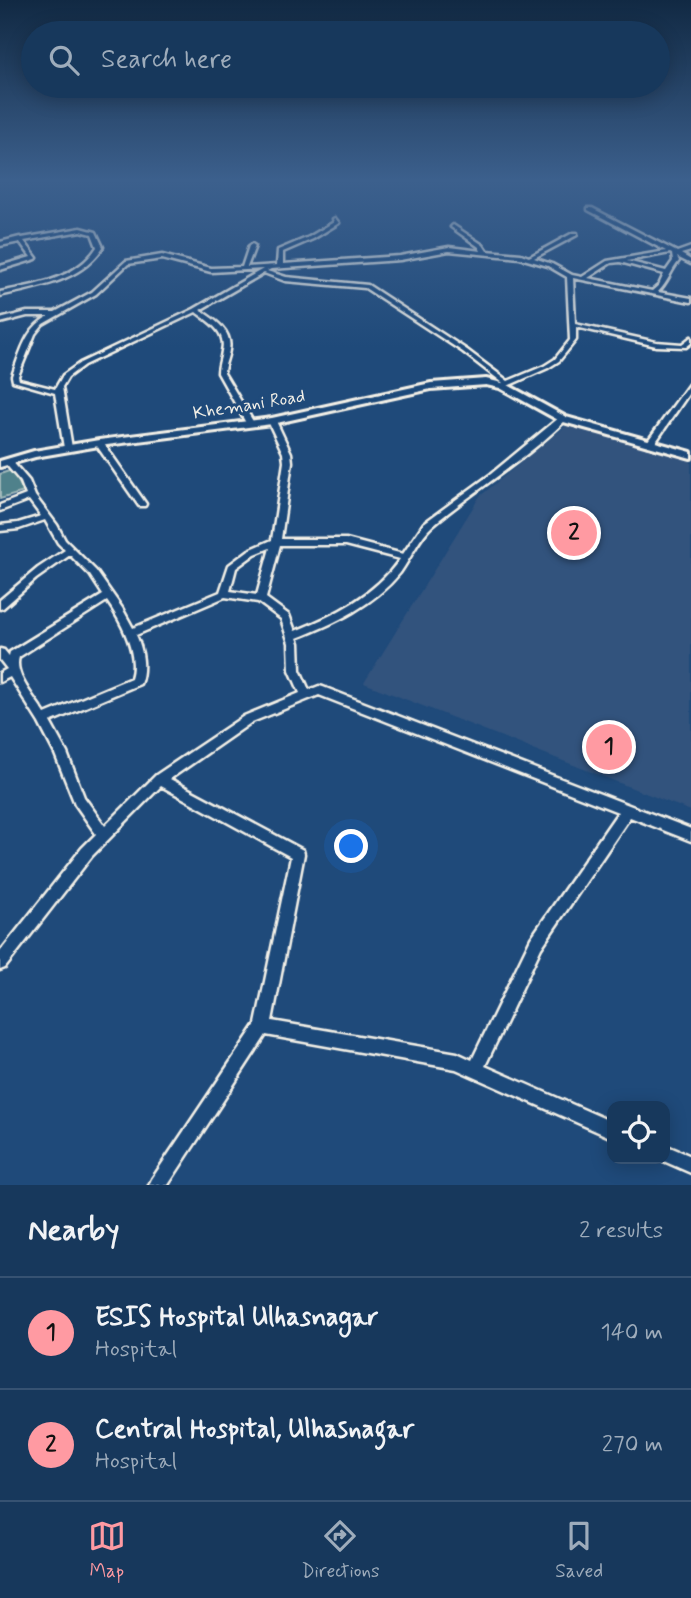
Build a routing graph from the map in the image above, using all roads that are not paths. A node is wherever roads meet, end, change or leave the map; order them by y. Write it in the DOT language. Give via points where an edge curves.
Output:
graph roads {
  1 [pos="38,236"];
  2 [pos="95,236"];
  3 [pos="314,236"];
  4 [pos="467,236"];
  5 [pos="571,236"];
  6 [pos="641,236"];
  7 [pos="20,239"];
  8 [pos="0,244"];
  9 [pos="252,246"];
  10 [pos="691,249"];
  11 [pos="484,251"];
  12 [pos="672,253"];
  13 [pos="529,259"];
  14 [pos="616,260"];
  15 [pos="689,260"];
  16 [pos="270,267"];
  17 [pos="280,267"];
  18 [pos="0,268"];
  19 [pos="244,268"];
  20 [pos="263,271"];
  21 [pos="668,274"];
  22 [pos="570,276"];
  23 [pos="583,279"];
  24 [pos="653,293"];
  25 [pos="0,294"];
  26 [pos="691,300"];
  27 [pos="196,310"];
  28 [pos="56,314"];
  29 [pos="0,321"];
  30 [pos="573,325"];
  31 [pos="691,339"];
  32 [pos="505,385"];
  33 [pos="691,385"];
  34 [pos="59,392"];
  35 [pos="563,419"];
  36 [pos="272,421"];
  37 [pos="250,423"];
  38 [pos="99,443"];
  39 [pos="650,444"];
  40 [pos="68,448"];
  41 [pos="690,453"];
  42 [pos="4,463"];
  43 [pos="31,496"];
  44 [pos="142,504"];
  45 [pos="0,508"];
  46 [pos="46,517"];
  47 [pos="0,528"];
  48 [pos="276,542"];
  49 [pos="69,552"];
  50 [pos="404,556"];
  51 [pos="224,594"];
  52 [pos="108,596"];
  53 [pos="261,599"];
  54 [pos="0,606"];
  55 [pos="131,633"];
  56 [pos="292,636"];
  57 [pos="0,653"];
  58 [pos="12,668"];
  59 [pos="0,678"];
  60 [pos="306,695"];
  61 [pos="43,720"];
  62 [pos="160,779"];
  63 [pos="627,810"];
  64 [pos="104,835"];
  65 [pos="691,835"];
  66 [pos="0,963"];
  67 [pos="263,1027"];
  68 [pos="475,1070"];
  69 [pos="607,1128"];
  70 [pos="670,1155"];
  71 [pos="691,1165"];
  72 [pos="158,1185"];
  1 -- 7 [label="street"];
  2 -- 25 [label="street" via="100,247 97,254 70,275"];
  3 -- 17 [label="street" via="280,251"];
  4 -- 11 [label="street"];
  5 -- 13 [label="street"];
  6 -- 12 [label="street"];
  7 -- 8 [label="street"];
  7 -- 18 [label="street" via="34,258"];
  9 -- 19 [label="street"];
  10 -- 12 [label="street"];
  11 -- 13 [label="street"];
  11 -- 17 [label="street" via="449,249 400,258"];
  12 -- 14 [label="street"];
  12 -- 15 [label="street"];
  12 -- 21 [label="street" via="676,261"];
  13 -- 22 [label="street"];
  14 -- 21 [label="street"];
  14 -- 23 [label="street"];
  16 -- 17 [label="street"];
  16 -- 19 [label="street"];
  16 -- 20 [label="street"];
  19 -- 28 [label="street" via="211,270 162,257 141,259 126,264 94,293"];
  20 -- 27 [label="street"];
  20 -- 32 [label="street" via="285,279 366,286 465,351"];
  21 -- 24 [label="street"];
  22 -- 23 [label="street"];
  22 -- 30 [label="street"];
  23 -- 24 [label="street"];
  24 -- 26 [label="street"];
  27 -- 34 [label="street" via="82,364 65,376"];
  27 -- 37 [label="street" via="226,337 220,368"];
  28 -- 29 [label="street" via="27,314"];
  28 -- 34 [label="street" via="32,333 15,376 26,385"];
  30 -- 31 [label="street" via="660,345 684,345"];
  30 -- 32 [label="street" via="573,341 557,360"];
  32 -- 35 [label="street"];
  32 -- 36 [label="street, Khemani Road" via="431,386"];
  33 -- 39 [label="street"];
  34 -- 40 [label="street"];
  35 -- 39 [label="street"];
  35 -- 50 [label="street" via="427,526"];
  36 -- 37 [label="street, Khemani Road"];
  36 -- 48 [label="street" via="288,453"];
  37 -- 38 [label="street, Khemani Road"];
  38 -- 40 [label="street, Khemani Road"];
  38 -- 44 [label="street"];
  39 -- 41 [label="street"];
  40 -- 42 [label="street, Khemani Road"];
  42 -- 43 [label="street" via="25,481"];
  43 -- 45 [label="street"];
  43 -- 46 [label="street"];
  46 -- 47 [label="street"];
  46 -- 49 [label="street"];
  48 -- 50 [label="street" via="346,542"];
  48 -- 51 [label="street" via="232,567"];
  48 -- 53 [label="street"];
  49 -- 52 [label="street" via="93,573"];
  49 -- 54 [label="street" via="41,569"];
  50 -- 56 [label="street" via="370,597 330,621"];
  51 -- 53 [label="street"];
  51 -- 55 [label="street"];
  52 -- 55 [label="street"];
  52 -- 58 [label="street" via="14,655"];
  53 -- 56 [label="street" via="285,617"];
  55 -- 61 [label="street" via="139,671 136,681"];
  56 -- 60 [label="street" via="295,670"];
  57 -- 58 [label="street"];
  58 -- 59 [label="street"];
  58 -- 61 [label="street"];
  60 -- 62 [label="street" via="248,719"];
  60 -- 63 [label="street" via="319,690"];
  61 -- 64 [label="street" via="79,800"];
  62 -- 64 [label="street"];
  62 -- 67 [label="street" via="298,854"];
  63 -- 65 [label="street"];
  63 -- 68 [label="street" via="536,943"];
  64 -- 66 [label="street"];
  67 -- 68 [label="street" via="457,1061"];
  67 -- 72 [label="street"];
  68 -- 69 [label="street"];
  70 -- 71 [label="street"];
}
